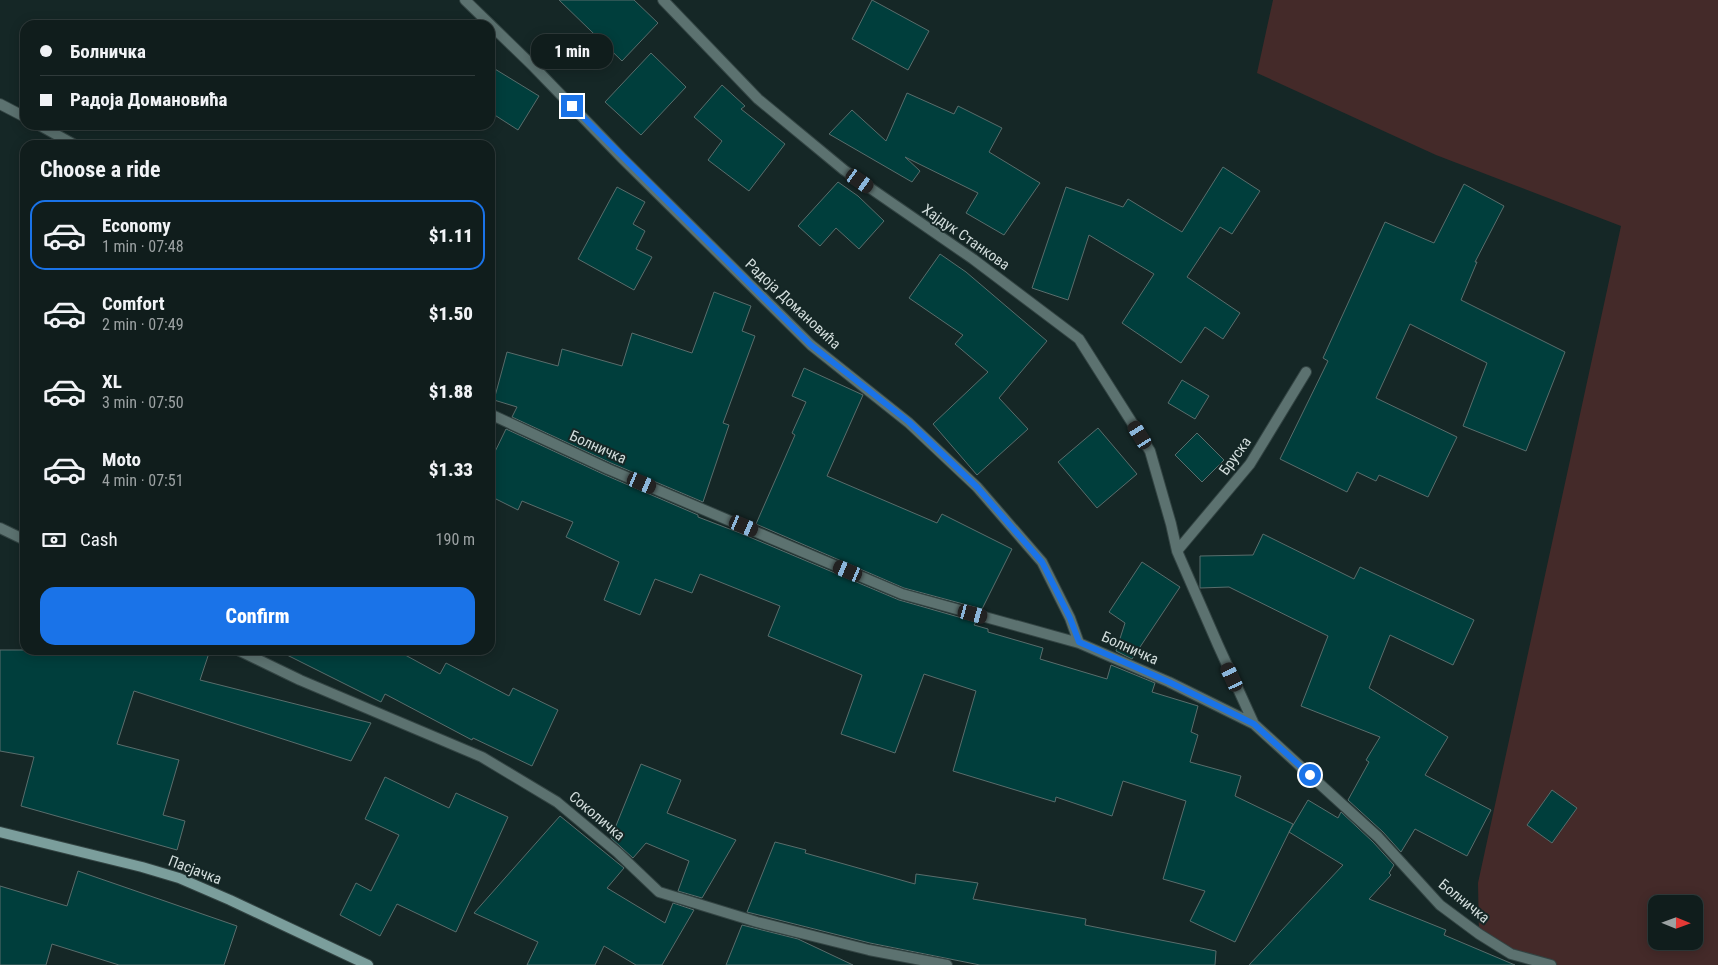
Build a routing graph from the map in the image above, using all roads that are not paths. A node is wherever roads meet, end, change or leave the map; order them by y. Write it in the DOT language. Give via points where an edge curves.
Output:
graph roads {
  1 [pos="465,0"];
  2 [pos="663,0"];
  3 [pos="486,20"];
  4 [pos="495,29"];
  5 [pos="0,104"];
  6 [pos="20,115"];
  7 [pos="48,130"];
  8 [pos="66,140"];
  9 [pos="1306,372"];
  10 [pos="495,416"];
  11 [pos="0,528"];
  12 [pos="20,538"];
  13 [pos="1177,551"];
  14 [pos="1079,642"];
  15 [pos="248,655"];
  16 [pos="1254,724"];
  17 [pos="0,832"];
  18 [pos="368,965"];
  19 [pos="947,965"];
  20 [pos="1551,965"];
  1 -- 3 [label="street, Радоја Домановића"];
  2 -- 13 [label="street, Хајдук Станкова" via="758,99 837,164 973,259 1079,339 1150,451"];
  4 -- 14 [label="street, Радоја Домановића" via="811,345 909,422 977,487 1042,562"];
  5 -- 6 [label="street"];
  7 -- 8 [label="street"];
  9 -- 13 [label="street, Бруска" via="1250,464"];
  10 -- 14 [label="street, Болничка" via="608,469 902,594"];
  11 -- 12 [label="street"];
  13 -- 16 [label="street, Хајдук Станкова"];
  14 -- 16 [label="street, Болничка"];
  15 -- 19 [label="street, Соколичка" via="482,757 557,802 659,892 766,925"];
  16 -- 20 [label="street, Болничка" via="1378,837 1440,905 1511,954"];
  17 -- 18 [label="main road, Пасјачка" via="179,878"];
}
